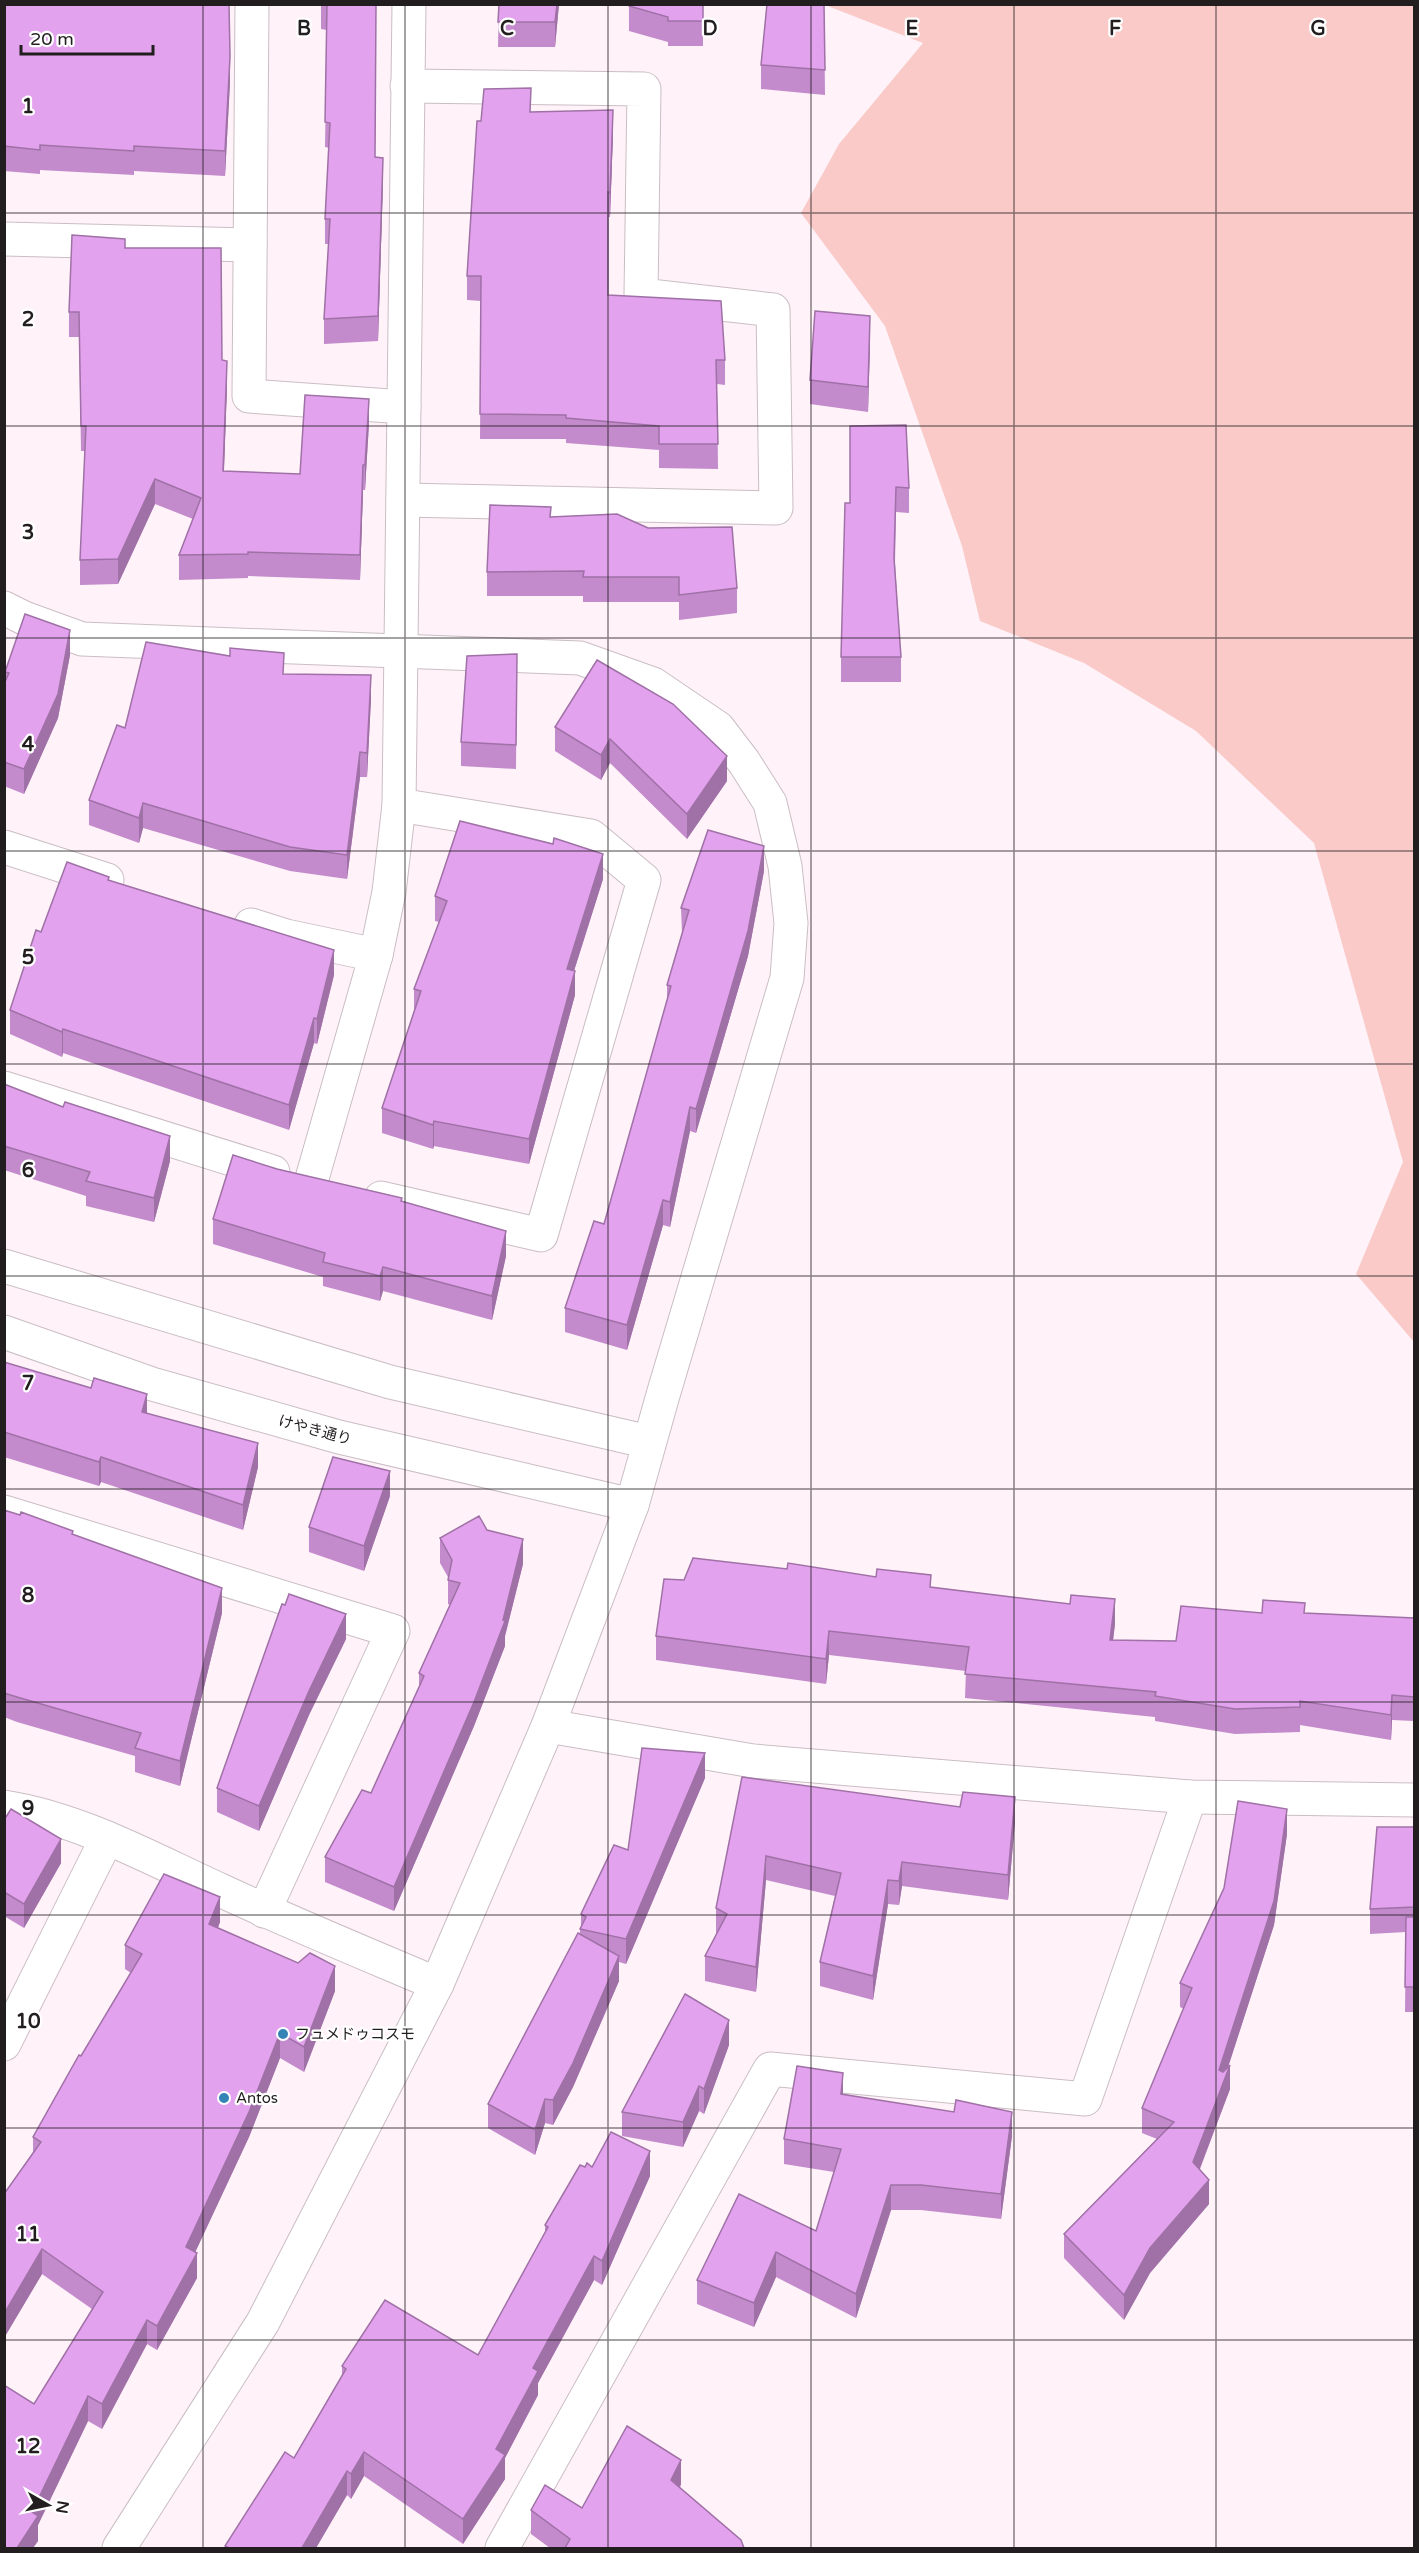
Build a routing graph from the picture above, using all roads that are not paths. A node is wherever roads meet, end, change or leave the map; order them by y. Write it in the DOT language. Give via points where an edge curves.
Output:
graph roads {
  1 [pos="252,4"];
  2 [pos="409,4"];
  3 [pos="408,86"];
  4 [pos="4,239"];
  5 [pos="250,245"];
  6 [pos="404,407"];
  7 [pos="403,500"];
  8 [pos="4,608"];
  9 [pos="401,653"];
  10 [pos="399,805"];
  11 [pos="4,847"];
  12 [pos="137,890"];
  13 [pos="217,915"];
  14 [pos="376,954"];
  15 [pos="4,1088"];
  16 [pos="311,1182"];
  17 [pos="4,1266"];
  18 [pos="4,1332"];
  19 [pos="649,1442"];
  20 [pos="632,1505"];
  21 [pos="4,1512"];
  22 [pos="548,1726"];
  23 [pos="1190,1797"];
  24 [pos="1414,1800"];
  25 [pos="4,1807"];
  26 [pos="107,1838"];
  27 [pos="264,1911"];
  28 [pos="437,1984"];
  29 [pos="4,2044"];
  30 [pos="119,2548"];
  31 [pos="502,2548"];
  1 -- 5 [label="street"];
  2 -- 3 [label="street"];
  3 -- 6 [label="street"];
  3 -- 7 [label="street" via="644,89 641,295 773,310 776,508"];
  4 -- 5 [label="street"];
  5 -- 6 [label="street" via="249,396"];
  6 -- 7 [label="street"];
  7 -- 9 [label="street"];
  8 -- 9 [label="street" via="82,639"];
  9 -- 10 [label="street"];
  9 -- 19 [label="street" via="580,658 653,684 718,728 770,803 785,866 791,923 788,978"];
  10 -- 14 [label="street"];
  10 -- 16 [label="street" via="591,836 644,880 541,1235"];
  11 -- 12 [label="street"];
  13 -- 14 [label="street" via="285,936"];
  14 -- 16 [label="street"];
  15 -- 16 [label="street"];
  17 -- 19 [label="street" via="390,1382"];
  18 -- 20 [label="street, けやき通り" via="152,1384 339,1437"];
  19 -- 20 [label="street"];
  20 -- 22 [label="street"];
  21 -- 27 [label="street" via="393,1631"];
  22 -- 23 [label="street" via="753,1761"];
  22 -- 28 [label="street"];
  23 -- 24 [label="street"];
  23 -- 31 [label="street" via="1085,2099 770,2069"];
  25 -- 26 [label="street" via="40,1812"];
  26 -- 27 [label="street"];
  26 -- 29 [label="street"];
  27 -- 28 [label="street"];
  28 -- 30 [label="street" via="263,2322"];
}
